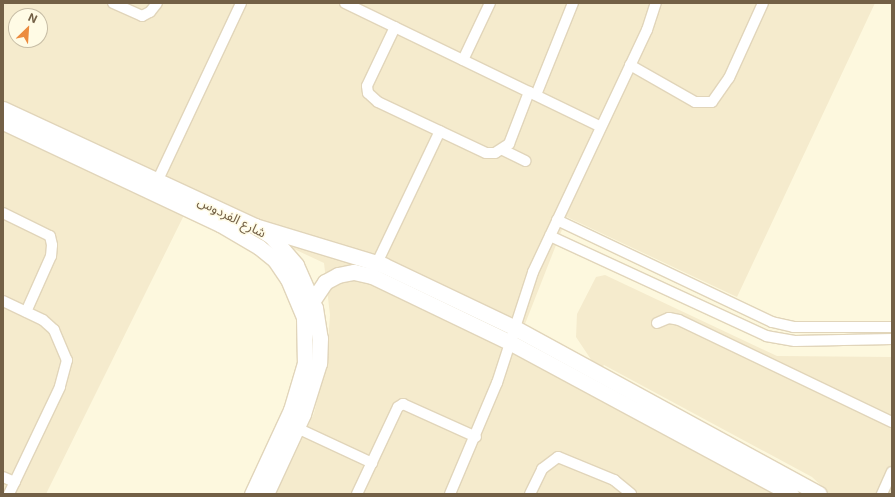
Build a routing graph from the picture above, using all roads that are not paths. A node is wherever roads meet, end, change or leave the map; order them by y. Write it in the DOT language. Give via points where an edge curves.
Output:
graph roads {
  1 [pos="113,3"];
  2 [pos="157,3"];
  3 [pos="241,3"];
  4 [pos="345,3"];
  5 [pos="490,3"];
  6 [pos="572,3"];
  7 [pos="656,3"];
  8 [pos="763,3"];
  9 [pos="395,27"];
  10 [pos="463,60"];
  11 [pos="630,65"];
  12 [pos="533,93"];
  13 [pos="3,109"];
  14 [pos="3,122"];
  15 [pos="600,126"];
  16 [pos="440,131"];
  17 [pos="503,150"];
  18 [pos="526,161"];
  19 [pos="154,186"];
  20 [pos="3,213"];
  21 [pos="557,220"];
  22 [pos="255,226"];
  23 [pos="550,236"];
  24 [pos="377,263"];
  25 [pos="313,300"];
  26 [pos="3,301"];
  27 [pos="26,312"];
  28 [pos="657,323"];
  29 [pos="892,327"];
  30 [pos="513,335"];
  31 [pos="892,339"];
  32 [pos="892,422"];
  33 [pos="297,428"];
  34 [pos="476,437"];
  35 [pos="372,463"];
  36 [pos="892,472"];
  37 [pos="3,477"];
  38 [pos="15,482"];
  39 [pos="9,494"];
  40 [pos="252,494"];
  41 [pos="266,494"];
  42 [pos="357,494"];
  43 [pos="450,494"];
  44 [pos="530,494"];
  45 [pos="631,494"];
  46 [pos="791,494"];
  47 [pos="819,494"];
  48 [pos="882,494"];
  1 -- 2 [label="street" via="142,16 150,12"];
  3 -- 19 [label="street"];
  4 -- 9 [label="street"];
  5 -- 10 [label="street"];
  6 -- 12 [label="street"];
  7 -- 11 [label="street"];
  8 -- 11 [label="street" via="726,83 712,102 695,102"];
  9 -- 10 [label="street"];
  9 -- 16 [label="street" via="370,79 368,93 378,102"];
  10 -- 12 [label="street"];
  11 -- 15 [label="street"];
  12 -- 15 [label="street"];
  12 -- 17 [label="street" via="511,141"];
  13 -- 19 [label="street, شارع الفردوس"];
  14 -- 19 [label="street, شارع الفردوس"];
  15 -- 21 [label="street"];
  16 -- 17 [label="street" via="486,153"];
  16 -- 24 [label="street"];
  17 -- 18 [label="street"];
  19 -- 22 [label="street, شارع الفردوس"];
  19 -- 40 [label="street, شارع الفردوس" via="259,247 275,260 298,297 307,339 301,385"];
  20 -- 27 [label="street" via="50,236 51,256"];
  21 -- 23 [label="street"];
  21 -- 29 [label="street" via="772,322 793,327"];
  22 -- 24 [label="street"];
  22 -- 25 [label="street, شارع الفردوس" via="271,236 284,249"];
  23 -- 30 [label="street" via="533,272"];
  23 -- 31 [label="street" via="766,336 795,341"];
  24 -- 30 [label="street"];
  25 -- 30 [label="street" via="320,287 331,278 346,273 362,273"];
  25 -- 33 [label="street, شارع الفردوس" via="320,338 319,363 314,388"];
  26 -- 27 [label="street"];
  27 -- 38 [label="street" via="54,330 67,360 60,387"];
  28 -- 32 [label="street" via="669,318 679,320"];
  30 -- 34 [label="street"];
  30 -- 46 [label="street"];
  30 -- 47 [label="street"];
  33 -- 35 [label="street"];
  33 -- 41 [label="street, شارع الفردوس"];
  34 -- 35 [label="street" via="403,404 398,407"];
  34 -- 43 [label="street"];
  35 -- 42 [label="street"];
  36 -- 48 [label="street"];
  37 -- 38 [label="street"];
  38 -- 39 [label="street"];
  44 -- 45 [label="street" via="542,469 558,457 614,480"];
}
